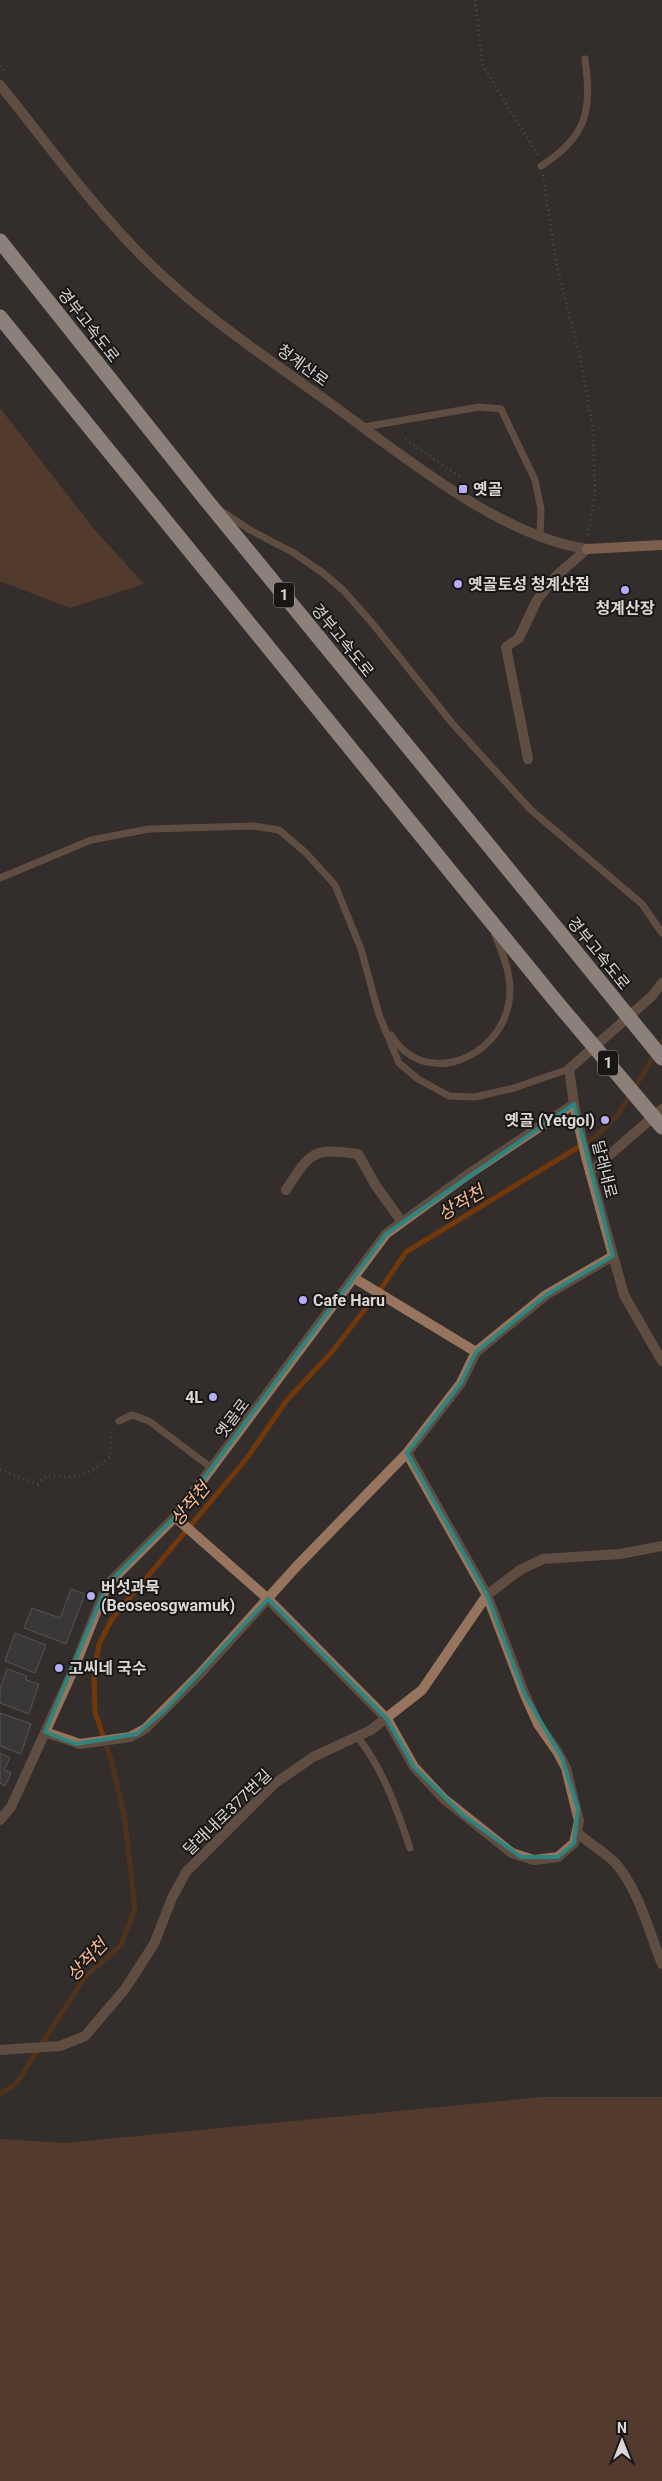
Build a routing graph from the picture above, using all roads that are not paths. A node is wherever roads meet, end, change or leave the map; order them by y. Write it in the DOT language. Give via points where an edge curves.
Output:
graph roads {
  1 [pos="585,59"];
  2 [pos="0,85"];
  3 [pos="541,166"];
  4 [pos="0,241"];
  5 [pos="0,317"];
  6 [pos="364,427"];
  7 [pos="206,501"];
  8 [pos="540,537"];
  9 [pos="662,545"];
  10 [pos="587,549"];
  11 [pos="528,759"];
  12 [pos="0,878"];
  13 [pos="482,911"];
  14 [pos="662,933"];
  15 [pos="662,983"];
  16 [pos="379,1015"];
  17 [pos="662,1058"];
  18 [pos="569,1069"];
  19 [pos="574,1104"];
  20 [pos="662,1109"];
  21 [pos="662,1127"];
  22 [pos="590,1172"];
  23 [pos="286,1190"];
  24 [pos="402,1222"];
  25 [pos="613,1256"];
  26 [pos="354,1278"];
  27 [pos="476,1352"];
  28 [pos="662,1361"];
  29 [pos="119,1421"];
  30 [pos="407,1452"];
  31 [pos="212,1468"];
  32 [pos="175,1517"];
  33 [pos="662,1546"];
  34 [pos="487,1595"];
  35 [pos="268,1598"];
  36 [pos="387,1720"];
  37 [pos="45,1732"];
  38 [pos="358,1736"];
  39 [pos="0,1820"];
  40 [pos="578,1833"];
  41 [pos="410,1848"];
  42 [pos="662,1964"];
  43 [pos="0,2050"];
  1 -- 3 [label="lane" via="589,87 582,128 562,153"];
  2 -- 6 [label="street, 청계산로" via="88,195 144,258 205,313"];
  4 -- 7 [label="highway, 경부고속도로 / 1"];
  5 -- 13 [label="highway, 1"];
  6 -- 8 [label="street, 청계산로" via="464,498"];
  6 -- 8 [label="lane" via="480,407 501,409 535,480 541,509"];
  7 -- 14 [label="lane" via="250,530 294,553 343,590 452,723 531,810 642,904"];
  7 -- 17 [label="highway, 경부고속도로 / 1, bridge"];
  8 -- 10 [label="street, 청계산로"];
  9 -- 10 [label="main road, 청계산로"];
  10 -- 11 [label="street" via="556,576 536,600 519,638 506,647"];
  12 -- 16 [label="lane" via="92,840 149,829 253,826 279,830 336,885 361,949"];
  13 -- 16 [label="lane" via="502,953 509,983 509,1001 503,1023 494,1037 466,1058 451,1063 426,1062 406,1053"];
  13 -- 21 [label="highway, 1, bridge"];
  15 -- 18 [label="street"];
  16 -- 18 [label="lane" via="400,1063 418,1079 449,1096 475,1098"];
  18 -- 19 [label="street, 달래내로"];
  19 -- 22 [label="street, 달래내로"];
  19 -- 24 [label="street, 옛골로" via="467,1174"];
  20 -- 22 [label="street"];
  22 -- 25 [label="street, 달래내로"];
  23 -- 24 [label="street" via="307,1158 332,1150 358,1154"];
  24 -- 26 [label="street, 옛골로" via="386,1234"];
  25 -- 27 [label="street" via="546,1296"];
  25 -- 28 [label="street, 달래내로" via="624,1295"];
  26 -- 27 [label="street"];
  26 -- 31 [label="street, 옛골로"];
  27 -- 30 [label="street" via="461,1383"];
  29 -- 31 [label="lane" via="132,1415 148,1420"];
  30 -- 34 [label="street"];
  30 -- 35 [label="street"];
  31 -- 32 [label="street, 옛골로"];
  32 -- 35 [label="street"];
  32 -- 37 [label="street, 옛골로" via="107,1585"];
  33 -- 34 [label="street, 달래내로377번길" via="620,1554 543,1559 520,1570"];
  34 -- 36 [label="street, 달래내로377번길" via="422,1690"];
  34 -- 40 [label="street" via="538,1724 566,1768 578,1809"];
  35 -- 36 [label="street"];
  35 -- 37 [label="street" via="145,1729 124,1738 76,1744"];
  36 -- 38 [label="street, 달래내로377번길"];
  36 -- 40 [label="street" via="414,1767 426,1780 464,1816 512,1853 534,1860 558,1857 574,1843"];
  37 -- 39 [label="street, 옛골로" via="10,1807"];
  38 -- 41 [label="lane" via="371,1753 393,1800"];
  38 -- 43 [label="street, 달래내로377번길" via="313,1757 274,1784 186,1872 154,1944 125,1989 85,2036 60,2046"];
  40 -- 42 [label="street" via="620,1870 634,1894"];
}
